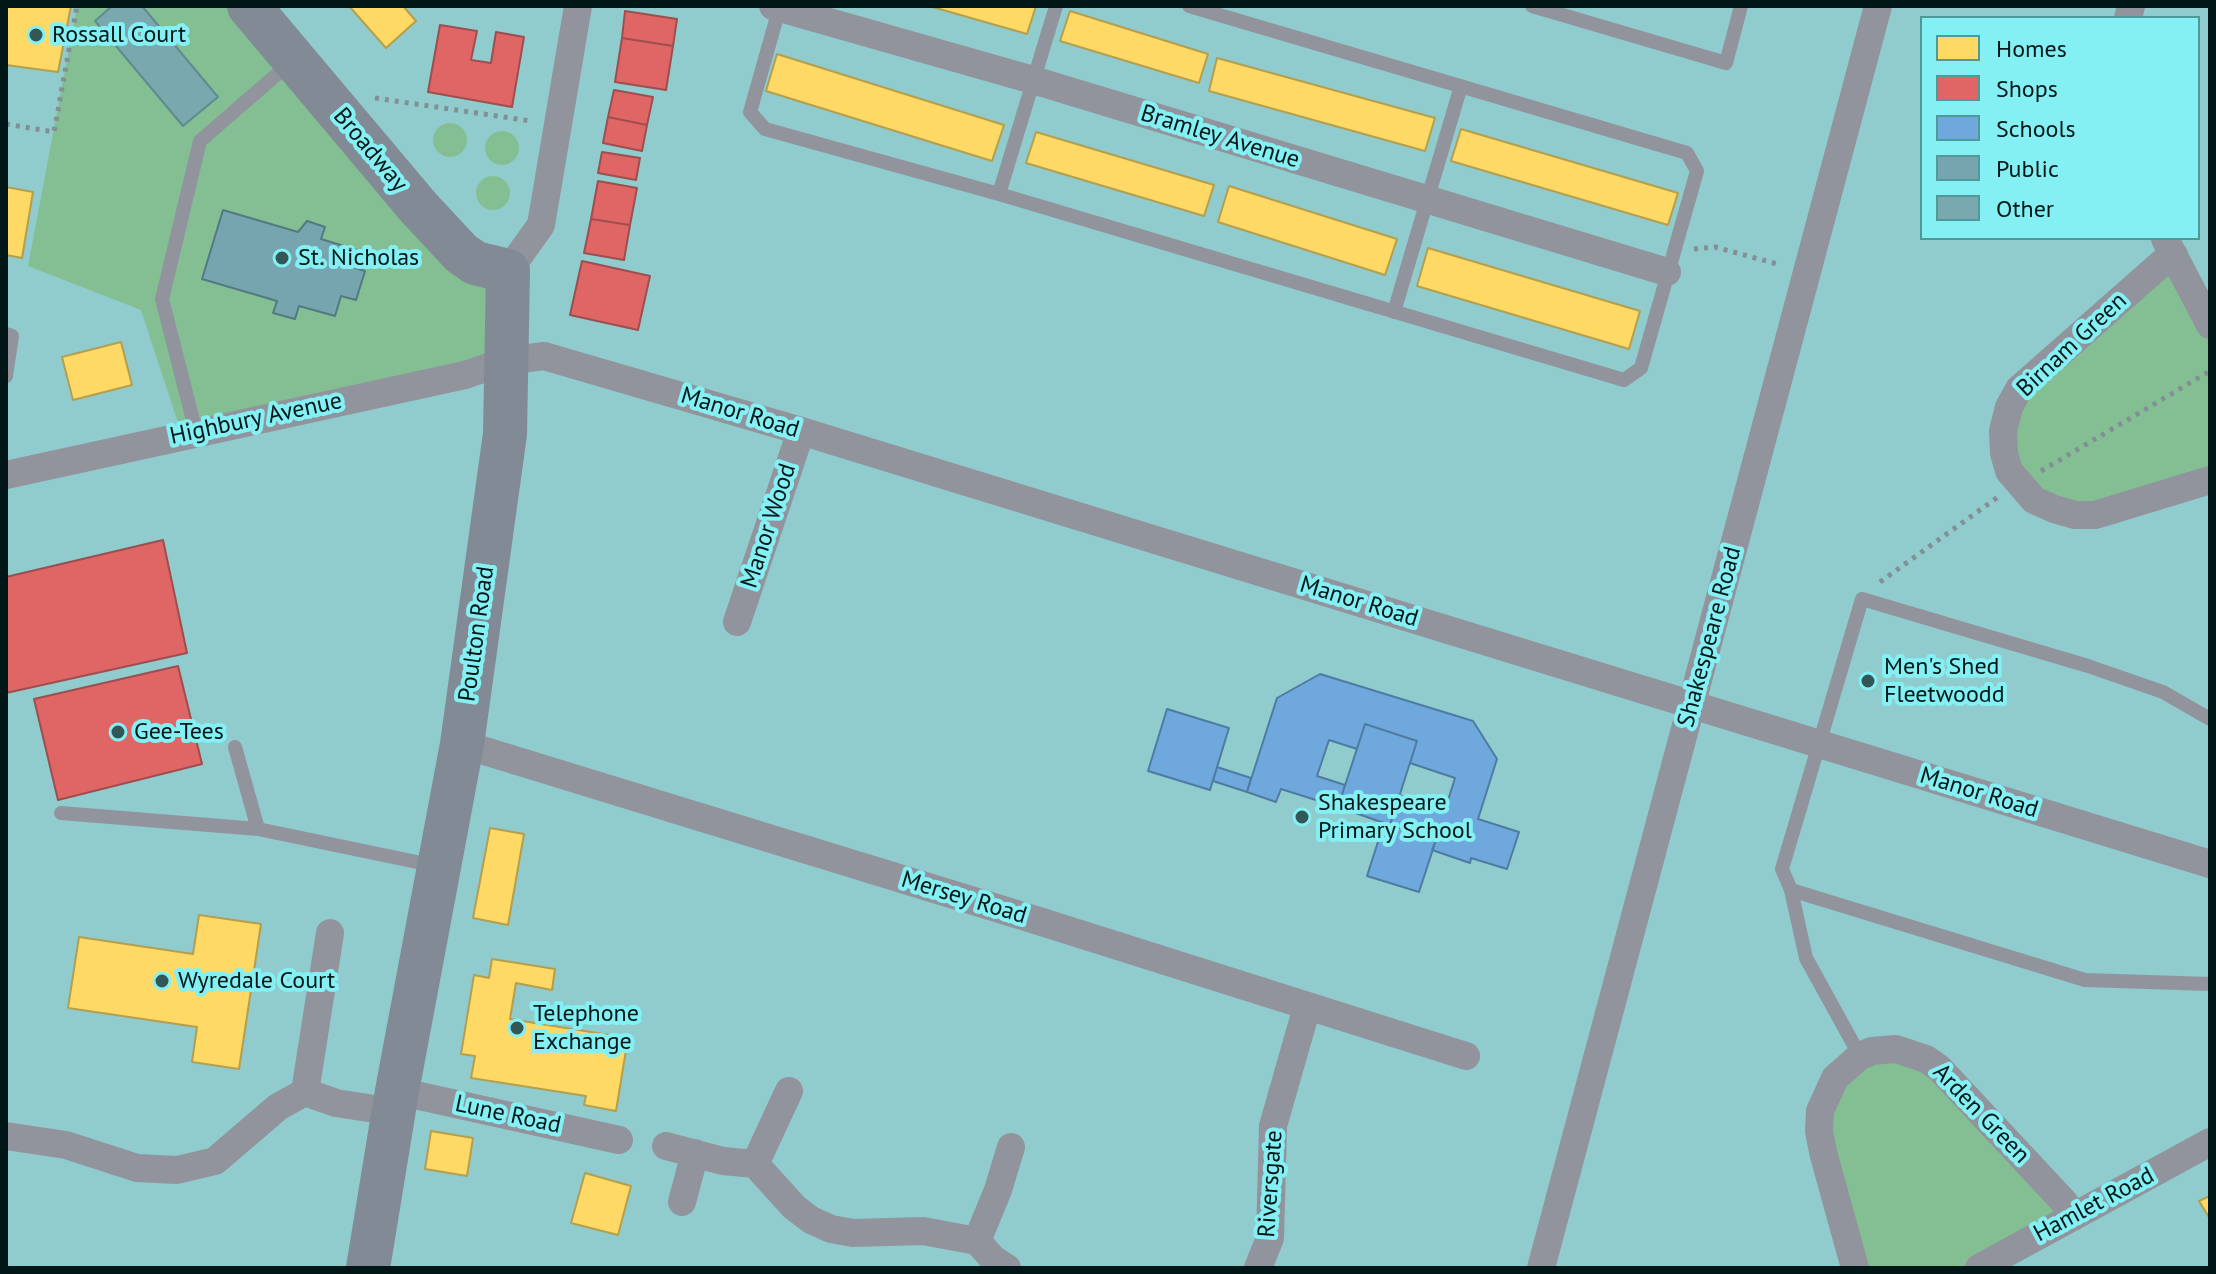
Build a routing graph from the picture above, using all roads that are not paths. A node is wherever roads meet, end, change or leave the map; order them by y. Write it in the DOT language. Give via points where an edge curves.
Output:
graph roads {
  1 [pos="249,6"];
  2 [pos="578,6"];
  3 [pos="1056,6"];
  4 [pos="1189,6"];
  5 [pos="1532,6"];
  6 [pos="1741,6"];
  7 [pos="1878,6"];
  8 [pos="778,7"];
  9 [pos="293,60"];
  10 [pos="1033,80"];
  11 [pos="1461,86"];
  12 [pos="999,194"];
  13 [pos="1427,200"];
  14 [pos="2169,247"];
  15 [pos="1672,260"];
  16 [pos="508,271"];
  17 [pos="1394,312"];
  18 [pos="2210,325"];
  19 [pos="6,334"];
  20 [pos="506,361"];
  21 [pos="6,376"];
  22 [pos="801,431"];
  23 [pos="196,432"];
  24 [pos="6,475"];
  25 [pos="2210,480"];
  26 [pos="737,622"];
  27 [pos="1693,704"];
  28 [pos="2210,719"];
  29 [pos="462,744"];
  30 [pos="1820,744"];
  31 [pos="235,747"];
  32 [pos="61,813"];
  33 [pos="258,829"];
  34 [pos="2210,864"];
  35 [pos="438,867"];
  36 [pos="1791,890"];
  37 [pos="330,933"];
  38 [pos="2210,984"];
  39 [pos="1307,1007"];
  40 [pos="1466,1056"];
  41 [pos="1860,1056"];
  42 [pos="789,1091"];
  43 [pos="305,1092"];
  44 [pos="396,1101"];
  45 [pos="6,1136"];
  46 [pos="619,1140"];
  47 [pos="2210,1142"];
  48 [pos="666,1146"];
  49 [pos="1011,1147"];
  50 [pos="695,1153"];
  51 [pos="755,1164"];
  52 [pos="682,1202"];
  53 [pos="2073,1217"];
  54 [pos="977,1241"];
  55 [pos="368,1268"];
  56 [pos="1007,1268"];
  57 [pos="1258,1268"];
  58 [pos="1541,1268"];
  59 [pos="1855,1268"];
  60 [pos="1979,1268"];
  1 -- 9 [label="main road, Broadway"];
  2 -- 16 [label="street" via="541,225"];
  3 -- 10 [label="lane"];
  4 -- 11 [label="lane"];
  5 -- 6 [label="lane" via="1726,63"];
  7 -- 27 [label="street, Shakespeare Road"];
  8 -- 10 [label="street, Bramley Avenue"];
  8 -- 12 [label="lane" via="750,112 765,129"];
  9 -- 16 [label="main road, Broadway" via="461,253 475,263"];
  9 -- 23 [label="lane" via="200,141 162,299"];
  10 -- 12 [label="lane"];
  10 -- 13 [label="street, Bramley Avenue"];
  11 -- 13 [label="lane"];
  11 -- 15 [label="lane" via="1687,153 1697,171"];
  12 -- 17 [label="lane"];
  13 -- 15 [label="street, Bramley Avenue"];
  13 -- 17 [label="lane"];
  14 -- 18 [label="street"];
  14 -- 25 [label="street, Birnam Green" via="2150,273 2019,389 2003,431 2004,453 2009,471 2034,500 2075,515 2095,515"];
  15 -- 17 [label="lane" via="1641,368 1624,380"];
  16 -- 20 [label="main road, Poulton Road"];
  19 -- 21 [label="lane" via="12,336"];
  20 -- 22 [label="street, Manor Road" via="544,356"];
  20 -- 23 [label="street, Highbury Avenue" via="465,375"];
  20 -- 29 [label="main road, Poulton Road" via="505,434"];
  22 -- 26 [label="street, Manor Wood"];
  22 -- 27 [label="street, Manor Road"];
  23 -- 24 [label="street, Highbury Avenue"];
  27 -- 30 [label="street, Manor Road"];
  27 -- 58 [label="street, Shakespeare Road"];
  28 -- 30 [label="lane" via="2163,692 1862,599"];
  29 -- 35 [label="main road, Poulton Road"];
  29 -- 39 [label="street, Mersey Road"];
  30 -- 34 [label="street, Manor Road"];
  30 -- 36 [label="lane" via="1782,869"];
  31 -- 33 [label="lane"];
  32 -- 33 [label="lane"];
  33 -- 35 [label="lane"];
  35 -- 44 [label="main road, Poulton Road"];
  36 -- 38 [label="lane" via="2085,980"];
  36 -- 41 [label="lane" via="1806,958"];
  37 -- 43 [label="street"];
  39 -- 40 [label="street, Mersey Road"];
  39 -- 57 [label="street, Riversgate" via="1273,1126 1270,1238"];
  41 -- 53 [label="street, Arden Green" via="1896,1049 1939,1068"];
  41 -- 59 [label="street" via="1826,1094 1819,1131"];
  42 -- 51 [label="street"];
  43 -- 44 [label="street, Lune Road" via="336,1103"];
  43 -- 45 [label="street" via="278,1107 215,1161 177,1170 137,1168 66,1145"];
  44 -- 46 [label="street, Lune Road"];
  44 -- 55 [label="main road, Poulton Road"];
  47 -- 53 [label="street, Hamlet Road"];
  48 -- 50 [label="street"];
  49 -- 54 [label="street"];
  50 -- 51 [label="street"];
  50 -- 52 [label="street"];
  51 -- 54 [label="street" via="794,1207 831,1229 923,1231"];
  53 -- 60 [label="street, Hamlet Road"];
  54 -- 56 [label="street"];
}
